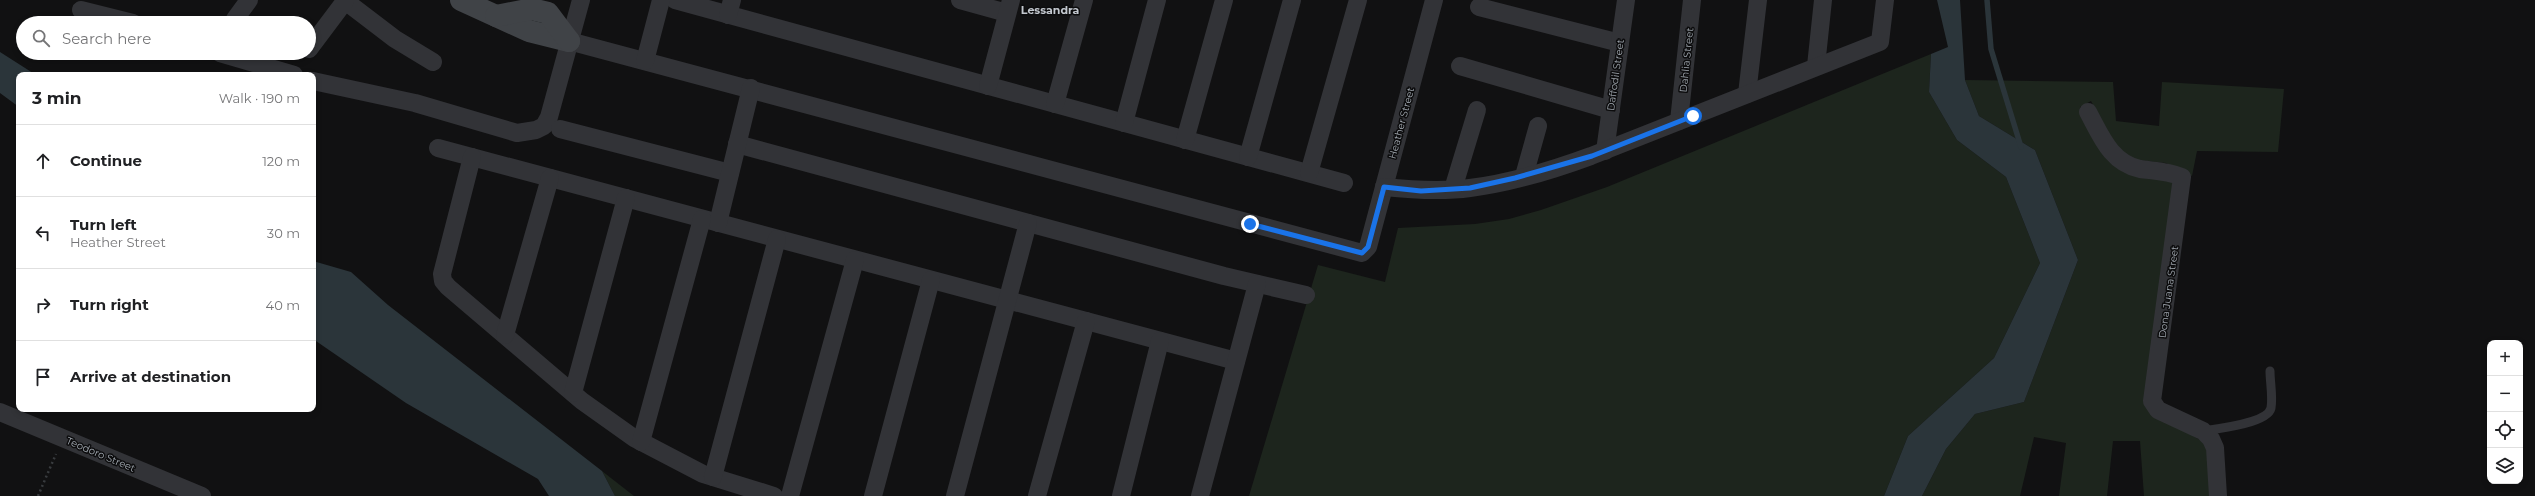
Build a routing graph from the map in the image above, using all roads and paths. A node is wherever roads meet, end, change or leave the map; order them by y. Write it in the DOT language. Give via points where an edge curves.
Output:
graph roads {
  1 [pos="249,0"];
  2 [pos="345,0"];
  3 [pos="461,0"];
  4 [pos="581,0"];
  5 [pos="661,0"];
  6 [pos="675,0"];
  7 [pos="960,0"];
  8 [pos="1084,0"];
  9 [pos="1157,0"];
  10 [pos="1224,0"];
  11 [pos="1292,0"];
  12 [pos="1358,0"];
  13 [pos="1434,0"];
  14 [pos="1626,0"];
  15 [pos="1692,0"];
  16 [pos="1758,0"];
  17 [pos="1823,0"];
  18 [pos="1885,0"];
  19 [pos="1009,6"];
  20 [pos="1479,7"];
  21 [pos="730,8"];
  22 [pos="81,10"];
  23 [pos="105,16"];
  24 [pos="236,16"];
  25 [pos="316,39"];
  26 [pos="569,41"];
  27 [pos="1620,43"];
  28 [pos="244,60"];
  29 [pos="645,61"];
  30 [pos="433,62"];
  31 [pos="1460,66"];
  32 [pos="1816,66"];
  33 [pos="284,72"];
  34 [pos="316,82"];
  35 [pos="988,86"];
  36 [pos="752,88"];
  37 [pos="1747,94"];
  38 [pos="1055,104"];
  39 [pos="1477,110"];
  40 [pos="1611,110"];
  41 [pos="2088,112"];
  42 [pos="1679,121"];
  43 [pos="1124,123"];
  44 [pos="1538,126"];
  45 [pos="560,129"];
  46 [pos="1185,140"];
  47 [pos="737,144"];
  48 [pos="438,148"];
  49 [pos="1605,151"];
  50 [pos="1248,157"];
  51 [pos="472,158"];
  52 [pos="730,173"];
  53 [pos="1309,173"];
  54 [pos="1524,176"];
  55 [pos="550,178"];
  56 [pos="1344,183"];
  57 [pos="1384,187"];
  58 [pos="1453,189"];
  59 [pos="626,198"];
  60 [pos="710,221"];
  61 [pos="1028,223"];
  62 [pos="777,239"];
  63 [pos="856,260"];
  64 [pos="932,280"];
  65 [pos="1257,284"];
  66 [pos="1306,295"];
  67 [pos="1008,300"];
  68 [pos="1086,321"];
  69 [pos="506,335"];
  70 [pos="1160,341"];
  71 [pos="1236,361"];
  72 [pos="2270,370"];
  73 [pos="573,392"];
  74 [pos="0,412"];
  75 [pos="2203,431"];
  76 [pos="641,442"];
  77 [pos="80,445"];
  78 [pos="714,477"];
  79 [pos="38,496"];
  80 [pos="202,496"];
  81 [pos="774,496"];
  82 [pos="790,496"];
  83 [pos="873,496"];
  84 [pos="955,496"];
  85 [pos="1037,496"];
  86 [pos="1121,496"];
  87 [pos="1200,496"];
  88 [pos="2218,496"];
  1 -- 24 [label="street"];
  2 -- 25 [label="street"];
  2 -- 30 [label="street" via="395,39"];
  3 -- 26 [label="street" via="530,31"];
  4 -- 26 [label="street"];
  5 -- 29 [label="street"];
  6 -- 21 [label="street"];
  7 -- 19 [label="street"];
  8 -- 38 [label="street"];
  9 -- 43 [label="street"];
  10 -- 46 [label="street"];
  11 -- 50 [label="street"];
  12 -- 53 [label="street"];
  13 -- 57 [label="street, Heather Street"];
  14 -- 27 [label="street, Daffodil Street"];
  15 -- 42 [label="street, Dahlia Street"];
  16 -- 37 [label="street"];
  17 -- 32 [label="street"];
  18 -- 32 [label="street" via="1880,42"];
  19 -- 35 [label="street"];
  20 -- 27 [label="street"];
  21 -- 35 [label="street"];
  22 -- 23 [label="street"];
  26 -- 29 [label="street"];
  26 -- 34 [label="street" via="549,117 544,126 527,133 414,103"];
  27 -- 40 [label="street, Daffodil Street"];
  28 -- 33 [label="street"];
  29 -- 36 [label="street"];
  31 -- 40 [label="street"];
  32 -- 37 [label="street"];
  35 -- 38 [label="street"];
  36 -- 47 [label="street"];
  36 -- 57 [label="street, Heather Street" via="1355,253 1362,253 1368,247"];
  37 -- 42 [label="street"];
  38 -- 43 [label="street"];
  39 -- 58 [label="street"];
  40 -- 49 [label="street, Daffodil Street"];
  41 -- 75 [label="street, Dona Juana Street" via="2111,153 2125,165 2167,171 2182,177 2152,402 2158,410"];
  42 -- 49 [label="street"];
  43 -- 46 [label="street"];
  44 -- 54 [label="street"];
  45 -- 52 [label="street"];
  46 -- 50 [label="street"];
  47 -- 52 [label="street"];
  47 -- 61 [label="street"];
  48 -- 51 [label="street"];
  49 -- 54 [label="street" via="1560,167"];
  50 -- 53 [label="street"];
  51 -- 55 [label="street"];
  51 -- 69 [label="street" via="442,274 443,282"];
  52 -- 60 [label="street"];
  53 -- 56 [label="street"];
  54 -- 58 [label="street" via="1470,188"];
  55 -- 59 [label="street"];
  55 -- 69 [label="street"];
  57 -- 58 [label="street" via="1421,191"];
  59 -- 60 [label="street"];
  59 -- 73 [label="street"];
  60 -- 62 [label="street"];
  60 -- 76 [label="street"];
  61 -- 65 [label="street"];
  61 -- 67 [label="street"];
  62 -- 63 [label="street"];
  62 -- 78 [label="street"];
  63 -- 64 [label="street"];
  63 -- 82 [label="street"];
  64 -- 67 [label="street"];
  64 -- 83 [label="street"];
  65 -- 66 [label="street"];
  65 -- 71 [label="street"];
  67 -- 68 [label="street"];
  67 -- 84 [label="street"];
  68 -- 70 [label="street"];
  68 -- 85 [label="street"];
  69 -- 73 [label="street"];
  70 -- 71 [label="street"];
  70 -- 86 [label="street"];
  71 -- 87 [label="street"];
  72 -- 75 [label="lane" via="2271,409 2266,415 2253,421"];
  73 -- 76 [label="street"];
  74 -- 77 [label="street, Teodoro Street"];
  75 -- 88 [label="street, Dona Juana Street" via="2215,448"];
  76 -- 78 [label="street"];
  77 -- 79 [label="path" via="56,454"];
  77 -- 80 [label="street, Teodoro Street"];
  78 -- 81 [label="street"];
}
